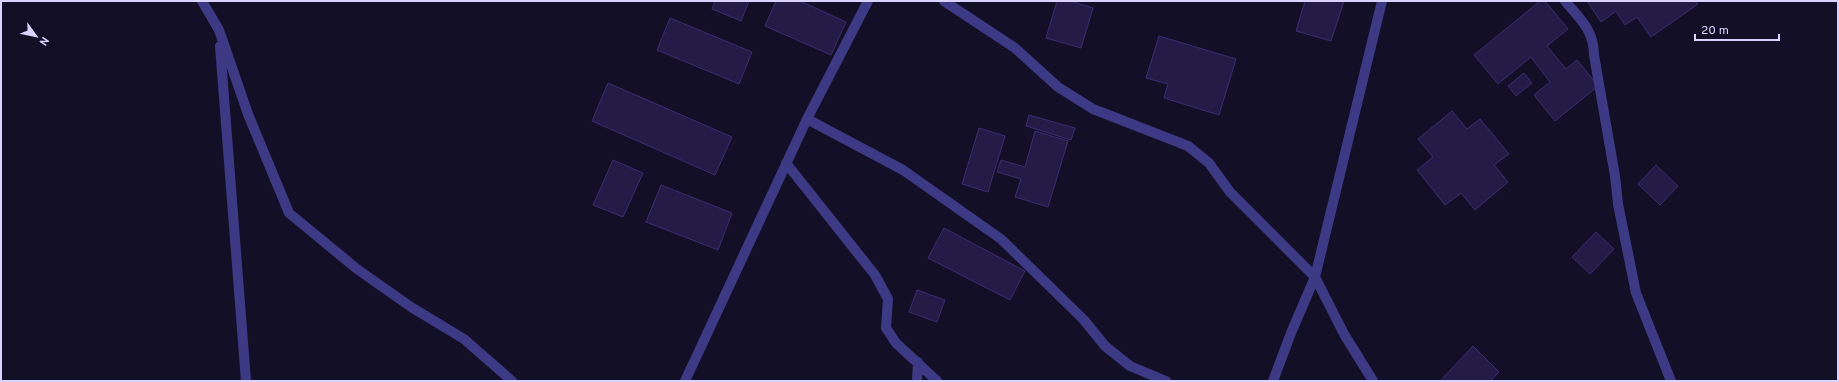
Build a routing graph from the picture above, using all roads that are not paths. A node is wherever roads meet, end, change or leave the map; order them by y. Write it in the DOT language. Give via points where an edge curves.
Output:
graph roads {
  1 [pos="202,1"];
  2 [pos="868,1"];
  3 [pos="944,1"];
  4 [pos="1382,1"];
  5 [pos="1565,1"];
  6 [pos="219,30"];
  7 [pos="807,119"];
  8 [pos="786,163"];
  9 [pos="1315,277"];
  10 [pos="918,362"];
  11 [pos="246,381"];
  12 [pos="512,381"];
  13 [pos="684,381"];
  14 [pos="917,381"];
  15 [pos="937,381"];
  16 [pos="1166,381"];
  17 [pos="1273,381"];
  18 [pos="1374,381"];
  19 [pos="1671,381"];
  1 -- 6 [label="lane"];
  2 -- 7 [label="lane"];
  3 -- 9 [label="lane" via="1015,48 1058,87 1093,110 1188,146 1209,163 1230,192"];
  4 -- 9 [label="lane"];
  5 -- 19 [label="lane" via="1594,41 1594,55 1618,204 1636,293"];
  6 -- 11 [label="lane"];
  6 -- 12 [label="lane" via="248,114 290,213 363,273 411,307 464,339"];
  7 -- 8 [label="lane"];
  7 -- 16 [label="lane" via="903,170 1001,239 1084,320 1105,346 1130,366"];
  8 -- 10 [label="lane" via="875,275 888,299 886,328 896,343"];
  8 -- 13 [label="lane"];
  9 -- 17 [label="lane"];
  9 -- 18 [label="lane" via="1344,334 1365,371"];
  10 -- 14 [label="lane"];
  10 -- 15 [label="lane"];
}
